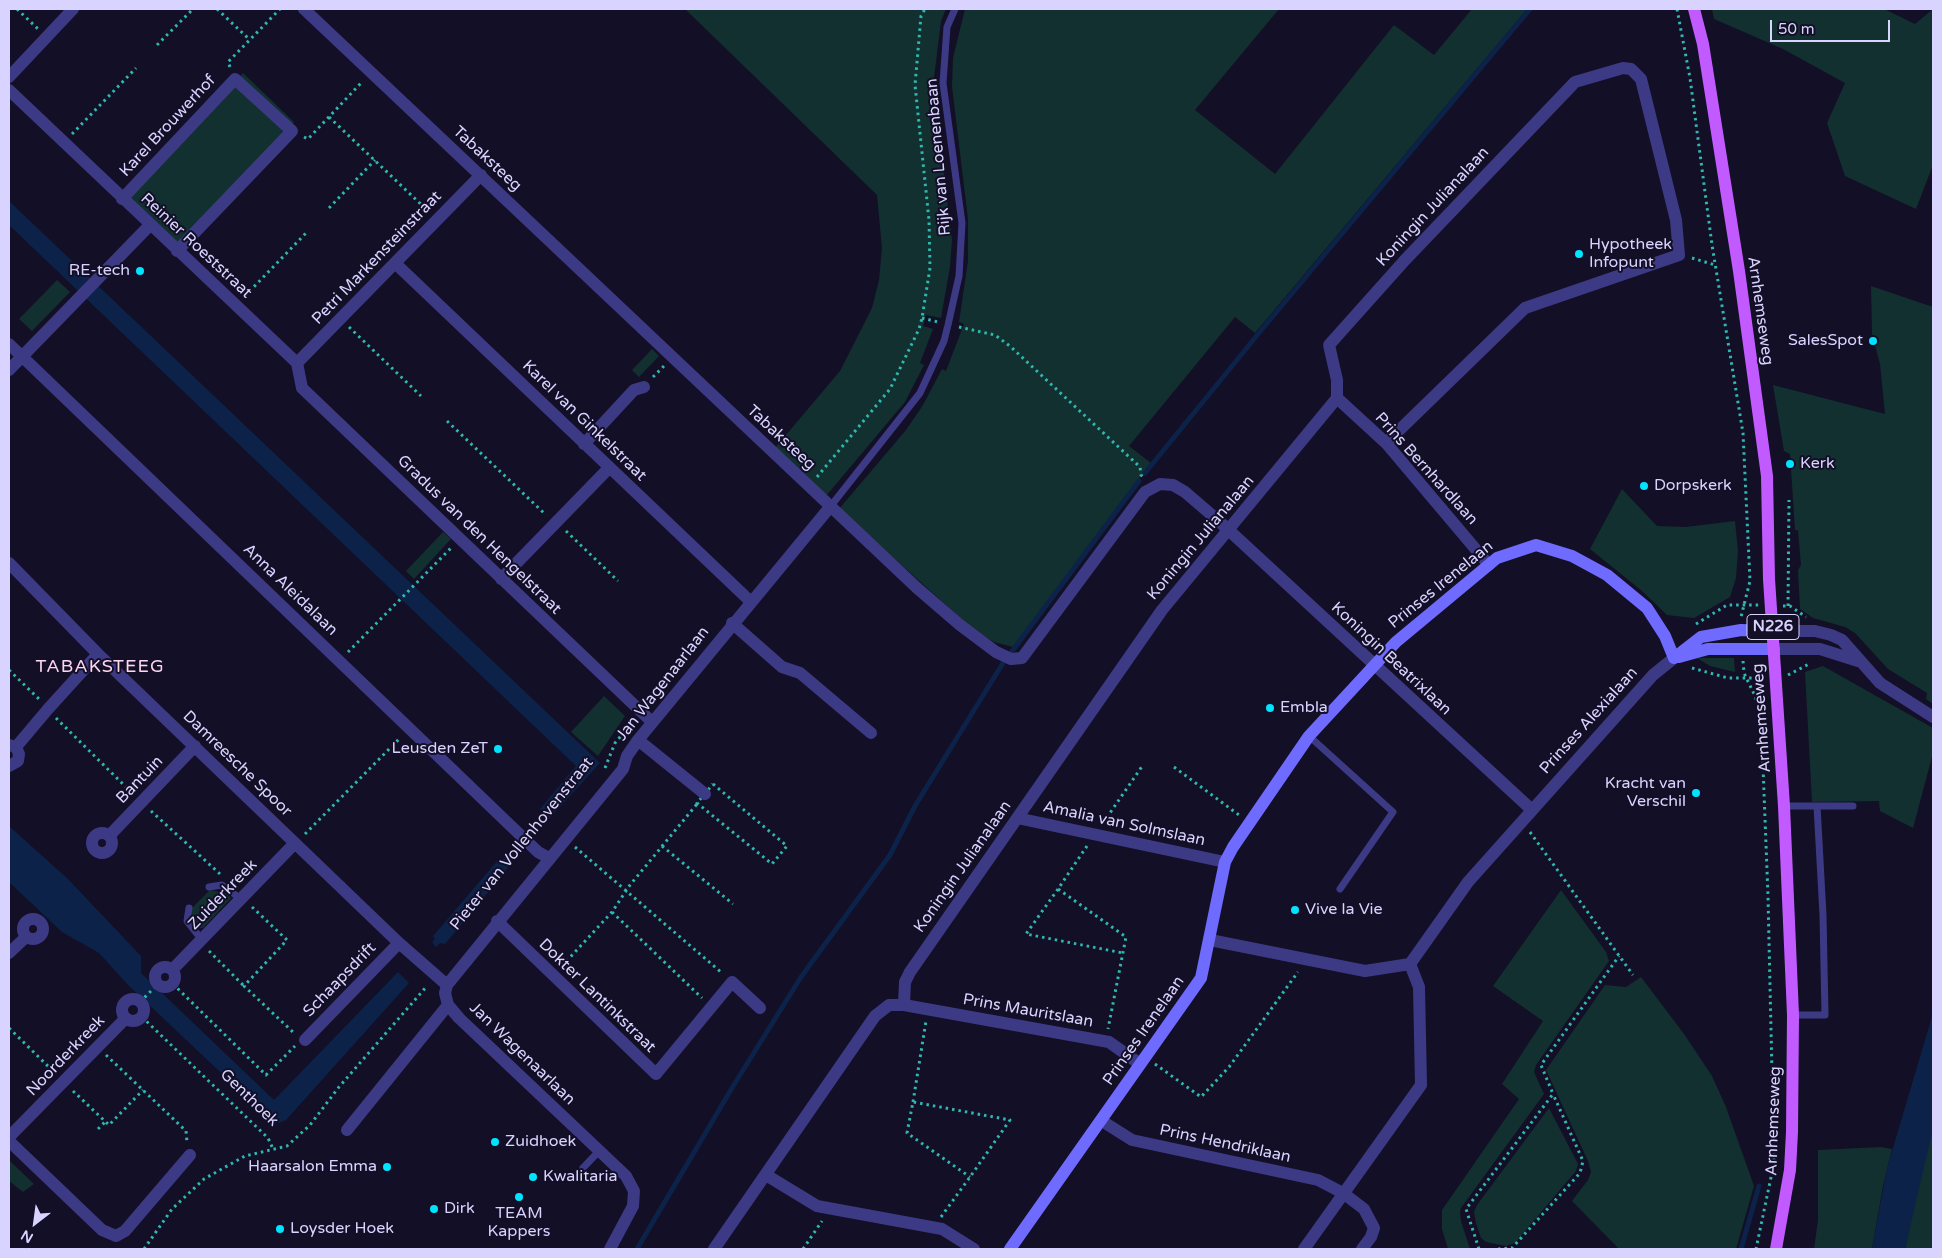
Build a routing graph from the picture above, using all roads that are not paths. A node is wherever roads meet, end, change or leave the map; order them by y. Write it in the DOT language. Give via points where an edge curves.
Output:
graph roads {
  1 [pos="73,9"];
  2 [pos="304,9"];
  3 [pos="955,9"];
  4 [pos="1694,9"];
  5 [pos="9,77"];
  6 [pos="9,90"];
  7 [pos="480,175"];
  8 [pos="122,199"];
  9 [pos="150,225"];
  10 [pos="177,251"];
  11 [pos="396,264"];
  12 [pos="9,344"];
  13 [pos="22,357"];
  14 [pos="297,363"];
  15 [pos="9,370"];
  16 [pos="644,387"];
  17 [pos="1337,398"];
  18 [pos="1386,443"];
  19 [pos="584,444"];
  20 [pos="609,468"];
  21 [pos="830,507"];
  22 [pos="1229,530"];
  23 [pos="1489,565"];
  24 [pos="11,571"];
  25 [pos="501,579"];
  26 [pos="750,602"];
  27 [pos="732,623"];
  28 [pos="1773,631"];
  29 [pos="1774,649"];
  30 [pos="98,654"];
  31 [pos="1674,658"];
  32 [pos="1861,662"];
  33 [pos="1374,665"];
  34 [pos="1933,717"];
  35 [pos="652,722"];
  36 [pos="870,733"];
  37 [pos="1309,736"];
  38 [pos="638,740"];
  39 [pos="12,746"];
  40 [pos="195,746"];
  41 [pos="9,766"];
  42 [pos="701,799"];
  43 [pos="1784,806"];
  44 [pos="1817,806"];
  45 [pos="1853,806"];
  46 [pos="1532,810"];
  47 [pos="1017,818"];
  48 [pos="109,836"];
  49 [pos="295,843"];
  50 [pos="549,858"];
  51 [pos="1225,862"];
  52 [pos="209,887"];
  53 [pos="1340,889"];
  54 [pos="242,898"];
  55 [pos="189,908"];
  56 [pos="497,921"];
  57 [pos="26,937"];
  58 [pos="1210,940"];
  59 [pos="201,941"];
  60 [pos="399,943"];
  61 [pos="9,953"];
  62 [pos="1410,964"];
  63 [pos="173,969"];
  64 [pos="447,985"];
  65 [pos="448,1005"];
  66 [pos="904,1005"];
  67 [pos="760,1008"];
  68 [pos="1793,1016"];
  69 [pos="126,1018"];
  70 [pos="305,1040"];
  71 [pos="1142,1060"];
  72 [pos="1102,1121"];
  73 [pos="347,1130"];
  74 [pos="9,1139"];
  75 [pos="600,1150"];
  76 [pos="190,1155"];
  77 [pos="583,1168"];
  78 [pos="766,1175"];
  79 [pos="1343,1193"];
  80 [pos="610,1249"];
  81 [pos="714,1249"];
  82 [pos="974,1249"];
  83 [pos="1010,1249"];
  84 [pos="1304,1249"];
  85 [pos="1362,1249"];
  86 [pos="1776,1249"];
  1 -- 5 [label="street"];
  2 -- 7 [label="street, Tabaksteeg"];
  3 -- 21 [label="lane, Rijk van Loenenbaan" via="947,28 943,83 962,223 959,276 944,341 920,393"];
  4 -- 28 [label="main road, Arnhemseweg / N226" via="1703,44 1739,271 1767,476"];
  6 -- 8 [label="street, Reinier Roeststraat"];
  7 -- 11 [label="street, Petri Markensteinstraat"];
  7 -- 21 [label="street, Tabaksteeg"];
  8 -- 9 [label="street, Reinier Roeststraat"];
  8 -- 10 [label="street, Karel Brouwerhof" via="235,78 292,131"];
  9 -- 10 [label="street, Reinier Roeststraat"];
  9 -- 13 [label="street"];
  10 -- 14 [label="street, Reinier Roeststraat"];
  11 -- 14 [label="street, Petri Markensteinstraat"];
  11 -- 19 [label="street, Karel van Ginkelstraat"];
  12 -- 13 [label="street, Anna Aleidalaan"];
  13 -- 15 [label="street"];
  13 -- 50 [label="street, Anna Aleidalaan" via="538,852"];
  14 -- 25 [label="street, Gradus van den Hengelstraat" via="302,388"];
  16 -- 19 [label="street" via="634,390"];
  17 -- 18 [label="street, Prins Bernhardlaan"];
  17 -- 18 [label="street, Koningin Julianalaan" via="1337,380 1329,345 1404,260 1575,82 1623,68 1631,69 1641,79 1676,220 1674,257 1525,308"];
  17 -- 22 [label="street, Koningin Julianalaan"];
  18 -- 23 [label="street, Prins Bernhardlaan"];
  19 -- 20 [label="street, Karel van Ginkelstraat"];
  20 -- 25 [label="street"];
  20 -- 26 [label="street, Karel van Ginkelstraat"];
  21 -- 22 [label="street, Tabaksteeg" via="960,625 996,652 1015,660 1024,655 1143,494 1154,485 1176,486"];
  21 -- 26 [label="street, Jan Wagenaarlaan"];
  22 -- 33 [label="street, Koningin Beatrixlaan"];
  22 -- 47 [label="street, Koningin Julianalaan" via="1162,610"];
  23 -- 31 [label="street, Prinses Irenelaan" via="1507,553 1536,545 1572,556 1607,575 1647,608 1665,636"];
  23 -- 33 [label="street, Prinses Irenelaan" via="1396,642"];
  24 -- 30 [label="street, Damreesche Spoor"];
  25 -- 35 [label="street, Gradus van den Hengelstraat"];
  26 -- 27 [label="street, Jan Wagenaarlaan"];
  27 -- 35 [label="street, Jan Wagenaarlaan"];
  27 -- 36 [label="street" via="782,666 800,674"];
  28 -- 29 [label="main road, Arnhemseweg / N226"];
  28 -- 31 [label="street" via="1741,630 1701,637"];
  28 -- 32 [label="street" via="1814,631 1831,635 1842,640"];
  29 -- 31 [label="street" via="1708,649"];
  29 -- 32 [label="street" via="1820,649"];
  29 -- 43 [label="main road, Arnhemseweg / N226"];
  30 -- 39 [label="street"];
  30 -- 40 [label="street, Damreesche Spoor"];
  31 -- 46 [label="street, Prinses Alexialaan" via="1652,675"];
  32 -- 34 [label="street" via="1880,683"];
  33 -- 37 [label="street, Prinses Irenelaan"];
  33 -- 46 [label="street, Koningin Beatrixlaan"];
  35 -- 38 [label="street, Jan Wagenaarlaan"];
  37 -- 51 [label="street, Prinses Irenelaan"];
  37 -- 53 [label="lane" via="1393,812"];
  38 -- 42 [label="street"];
  38 -- 50 [label="street, Jan Wagenaarlaan" via="623,769"];
  39 -- 41 [label="street" via="20,754 18,761"];
  40 -- 48 [label="street, Bantuin"];
  40 -- 49 [label="street, Damreesche Spoor"];
  43 -- 44 [label="lane"];
  43 -- 68 [label="main road, Arnhemseweg / N226"];
  44 -- 45 [label="lane"];
  44 -- 68 [label="lane" via="1825,1015"];
  46 -- 62 [label="street, Prinses Alexialaan" via="1468,882"];
  47 -- 51 [label="street, Amalia van Solmslaan"];
  47 -- 66 [label="street, Koningin Julianalaan" via="910,972 905,982"];
  49 -- 54 [label="street, Zuiderkreek"];
  49 -- 60 [label="street, Damreesche Spoor"];
  50 -- 56 [label="street, Jan Wagenaarlaan"];
  51 -- 58 [label="street, Prinses Irenelaan"];
  52 -- 54 [label="lane" via="222,885"];
  54 -- 59 [label="street, Zuiderkreek"];
  55 -- 59 [label="lane" via="187,921"];
  56 -- 64 [label="street, Jan Wagenaarlaan"];
  56 -- 67 [label="street, Dokter Lantinkstraat" via="656,1074 732,982"];
  57 -- 61 [label="street"];
  58 -- 62 [label="street" via="1365,971"];
  58 -- 71 [label="street, Prinses Irenelaan" via="1201,978"];
  59 -- 63 [label="street, Zuiderkreek"];
  60 -- 64 [label="street, Damreesche Spoor"];
  60 -- 70 [label="street, Schaapsdrift"];
  62 -- 79 [label="street" via="1419,987 1421,1085"];
  63 -- 63 [label="street, Zuiderkreek" via="164,966 158,969 155,979 158,984 165,987 173,984 176,976"];
  64 -- 65 [label="street, Jan Wagenaarlaan"];
  65 -- 73 [label="street"];
  65 -- 75 [label="street, Jan Wagenaarlaan"];
  66 -- 71 [label="street, Prins Mauritslaan" via="1106,1042"];
  66 -- 78 [label="street" via="888,1005 875,1016"];
  68 -- 86 [label="main road, Arnhemseweg / N226" via="1790,1170"];
  69 -- 69 [label="street, Noorderkreek" via="132,1021 142,1018 144,1009 140,1002 131,1000 125,1003 122,1009"];
  69 -- 74 [label="street, Noorderkreek"];
  71 -- 72 [label="street, Prinses Irenelaan"];
  72 -- 79 [label="street, Prins Hendriklaan" via="1132,1140 1318,1180"];
  72 -- 83 [label="street, Prinses Irenelaan"];
  74 -- 76 [label="street" via="102,1230 116,1236 125,1230"];
  75 -- 77 [label="lane"];
  75 -- 80 [label="street, Jan Wagenaarlaan" via="626,1176 634,1191 633,1206"];
  78 -- 81 [label="street"];
  78 -- 82 [label="street" via="817,1206 938,1228"];
  79 -- 84 [label="street"];
  79 -- 85 [label="street, Prins Hendriklaan" via="1364,1209 1374,1228"];
}
